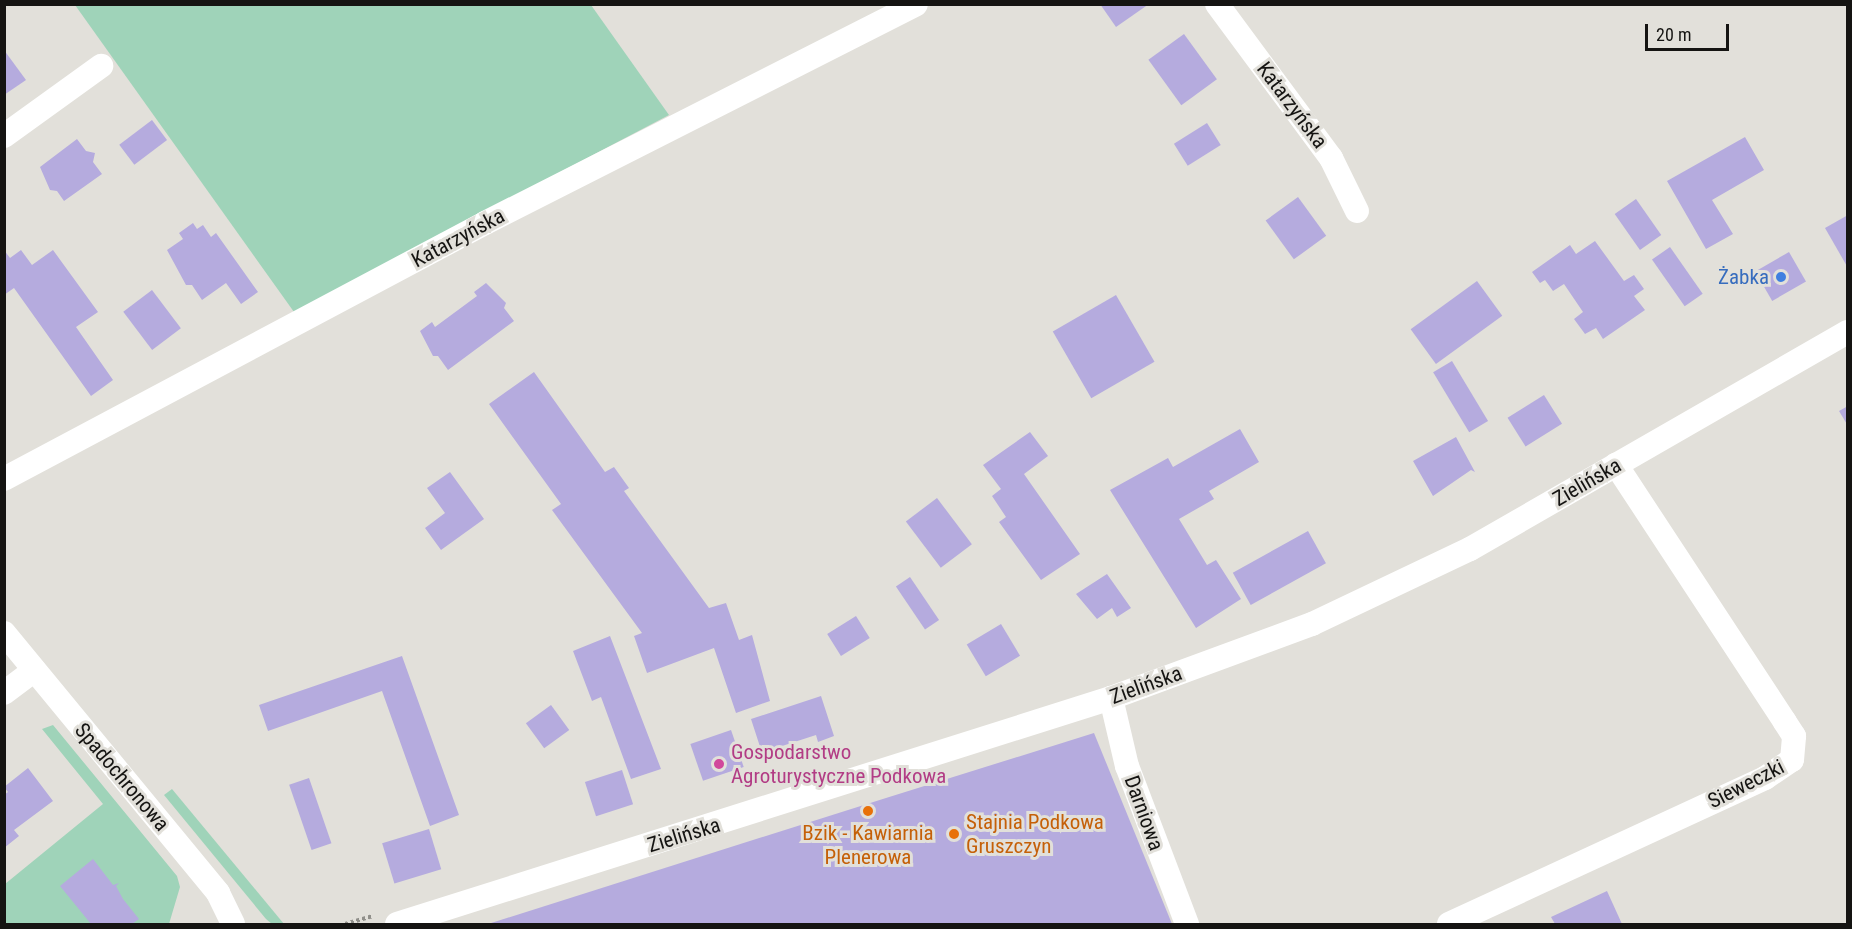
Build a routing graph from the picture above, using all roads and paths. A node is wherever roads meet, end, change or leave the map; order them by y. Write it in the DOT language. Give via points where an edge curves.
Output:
graph roads {
  1 [pos="916,4"];
  2 [pos="1217,4"];
  3 [pos="101,66"];
  4 [pos="4,136"];
  5 [pos="1357,211"];
  6 [pos="1848,332"];
  7 [pos="1616,465"];
  8 [pos="4,479"];
  9 [pos="4,633"];
  10 [pos="34,670"];
  11 [pos="4,693"];
  12 [pos="1111,698"];
  13 [pos="233,924"];
  14 [pos="397,924"];
  15 [pos="1187,924"];
  16 [pos="1449,924"];
  1 -- 8 [label="street, Katarzyńska" via="484,223"];
  2 -- 5 [label="street, Katarzyńska" via="1331,158"];
  3 -- 4 [label="street"];
  6 -- 7 [label="street, Zielińska"];
  7 -- 12 [label="street, Zielińska" via="1470,549 1385,591 1312,624"];
  7 -- 16 [label="street, Sieweczki" via="1794,736 1791,760 1765,778"];
  9 -- 10 [label="street, Spadochronowa"];
  10 -- 11 [label="street"];
  10 -- 13 [label="street, Spadochronowa" via="218,893"];
  12 -- 14 [label="street, Zielińska"];
  12 -- 15 [label="street, Darniowa" via="1127,766"];
}
